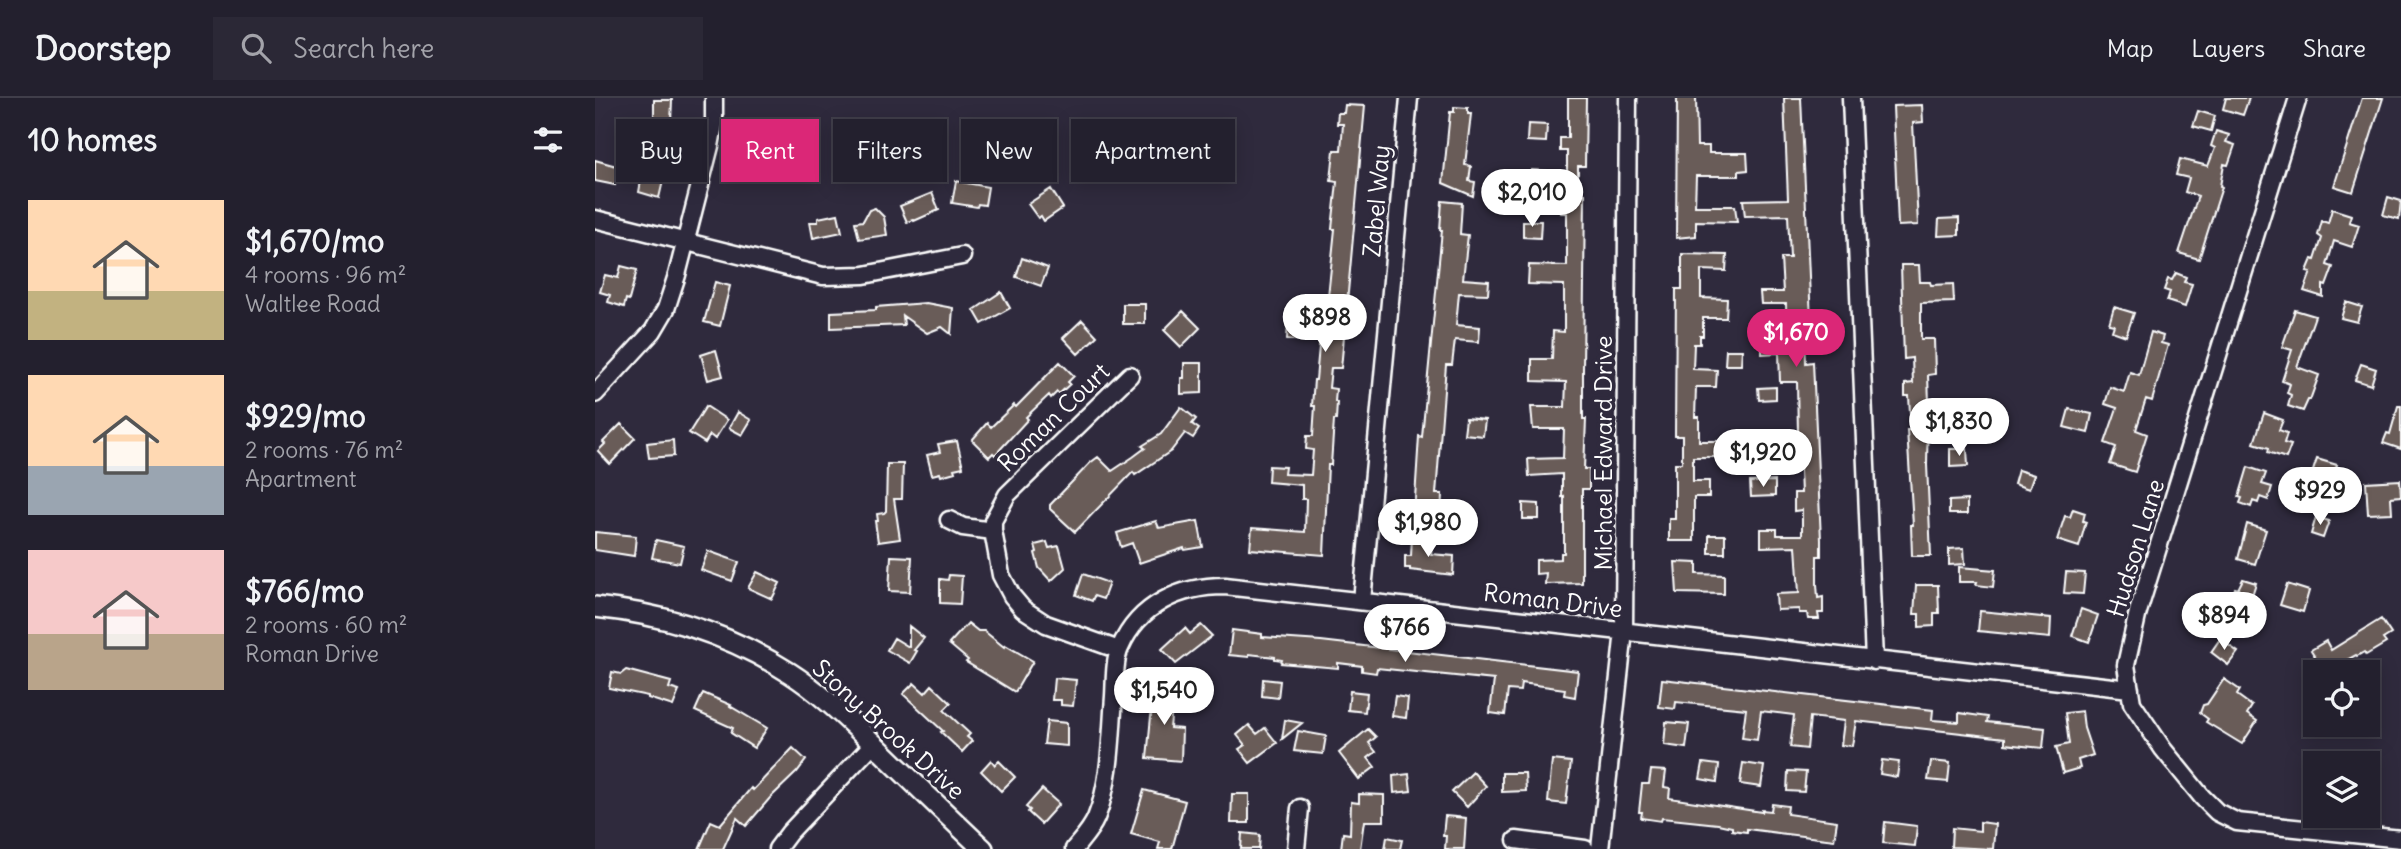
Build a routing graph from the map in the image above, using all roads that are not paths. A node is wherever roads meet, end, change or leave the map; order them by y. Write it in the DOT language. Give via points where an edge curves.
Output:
graph roads {
  1 [pos="714,98"];
  2 [pos="1409,98"];
  3 [pos="1628,98"];
  4 [pos="1851,98"];
  5 [pos="2298,98"];
  6 [pos="595,219"];
  7 [pos="686,242"];
  8 [pos="962,256"];
  9 [pos="1130,375"];
  10 [pos="595,394"];
  11 [pos="949,520"];
  12 [pos="993,531"];
  13 [pos="1362,601"];
  14 [pos="595,607"];
  15 [pos="1624,631"];
  16 [pos="1119,650"];
  17 [pos="1874,661"];
  18 [pos="2130,689"];
  19 [pos="873,744"];
  20 [pos="1300,808"];
  21 [pos="2401,839"];
  22 [pos="1516,840"];
  23 [pos="777,849"];
  24 [pos="983,849"];
  25 [pos="1074,849"];
  26 [pos="1296,849"];
  27 [pos="1585,849"];
  28 [pos="1600,849"];
  1 -- 7 [label="street" via="710,146"];
  2 -- 13 [label="street, Zabel Way"];
  3 -- 15 [label="street, Michael Edward Drive"];
  4 -- 17 [label="street"];
  5 -- 18 [label="street, Hudson Lane" via="2138,612 2126,665"];
  6 -- 7 [label="street"];
  7 -- 8 [label="street" via="823,276 865,275"];
  7 -- 10 [label="street" via="660,320"];
  9 -- 12 [label="street, Roman Court" via="1006,495"];
  11 -- 12 [label="street"];
  12 -- 16 [label="street, Roman Court" via="1001,575 1023,610 1046,624"];
  13 -- 15 [label="street, Roman Drive"];
  13 -- 16 [label="street, Roman Drive" via="1225,586 1192,588 1154,606 1128,633"];
  14 -- 19 [label="street, Stony Brook Drive" via="701,629 763,657 824,698"];
  15 -- 17 [label="street, Roman Drive"];
  15 -- 28 [label="street, Michael Edward Drive"];
  16 -- 25 [label="street" via="1101,803"];
  17 -- 18 [label="street, Roman Drive"];
  18 -- 21 [label="street, Hudson Lane" via="2133,703 2163,749 2202,797 2227,818"];
  19 -- 23 [label="street"];
  19 -- 24 [label="street, Stony Brook Drive"];
  20 -- 26 [label="street"];
  22 -- 27 [label="street"];
}
